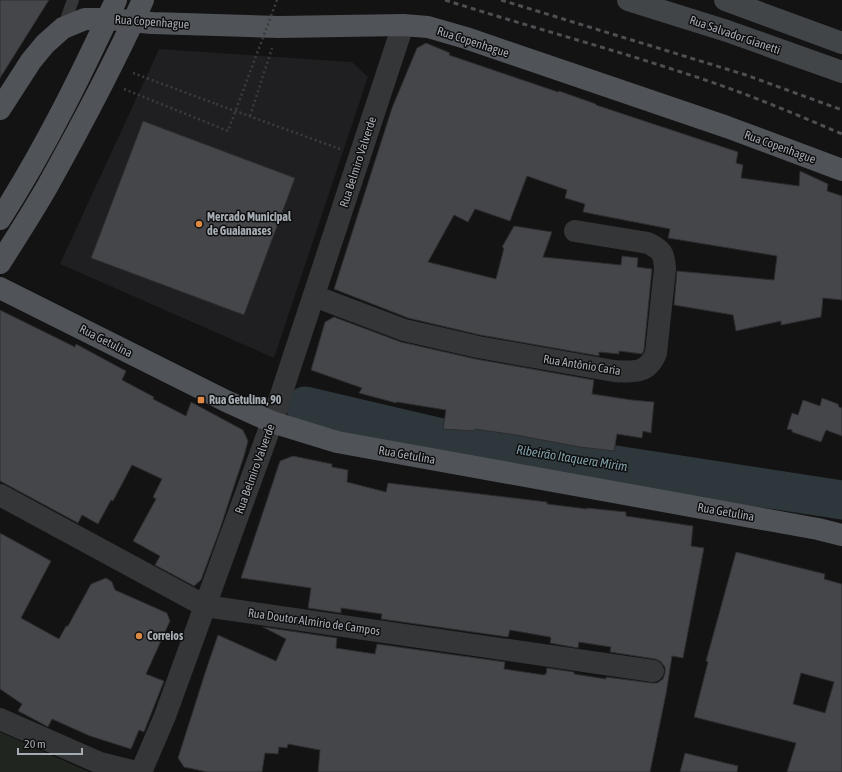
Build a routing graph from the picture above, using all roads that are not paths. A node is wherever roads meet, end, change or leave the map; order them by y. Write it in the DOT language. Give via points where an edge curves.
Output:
graph roads {
  1 [pos="73,0"];
  2 [pos="116,0"];
  3 [pos="143,0"];
  4 [pos="628,0"];
  5 [pos="725,0"];
  6 [pos="403,25"];
  7 [pos="64,28"];
  8 [pos="842,43"];
  9 [pos="842,72"];
  10 [pos="1,104"];
  11 [pos="842,170"];
  12 [pos="0,219"];
  13 [pos="575,231"];
  14 [pos="0,263"];
  15 [pos="0,288"];
  16 [pos="314,296"];
  17 [pos="272,422"];
  18 [pos="0,495"];
  19 [pos="842,535"];
  20 [pos="205,606"];
  21 [pos="653,671"];
  22 [pos="0,719"];
  23 [pos="136,772"];
  24 [pos="141,772"];
  1 -- 7 [label="lane"];
  2 -- 12 [label="main road, bridge" via="74,89 19,190"];
  3 -- 14 [label="main road, bridge" via="94,101 46,189"];
  4 -- 9 [label="main road, Rua Salvador Gianetti" via="727,31"];
  5 -- 8 [label="main road"];
  6 -- 7 [label="main road, Rua Copenhague" via="279,26 85,19"];
  6 -- 11 [label="main road, Rua Copenhague" via="428,27 466,38 734,129"];
  6 -- 16 [label="street, Rua Belmiro Valverde"];
  7 -- 10 [label="main road" via="45,44"];
  13 -- 16 [label="street, Rua Antônio Caria" via="648,243 659,248 664,257 656,353 646,368 632,372 614,371 478,347 404,330"];
  15 -- 17 [label="main road, Rua Getulina"];
  16 -- 17 [label="street, Rua Belmiro Valverde"];
  17 -- 19 [label="main road, Rua Getulina" via="337,442"];
  17 -- 20 [label="street, Rua Belmiro Valverde"];
  18 -- 20 [label="street, Rua Doutor Almírio de Campos"];
  20 -- 21 [label="street, Rua Doutor Almírio de Campos"];
  20 -- 24 [label="street, Rua Belmiro Valverde" via="165,716"];
  22 -- 23 [label="street" via="100,763"];
}
